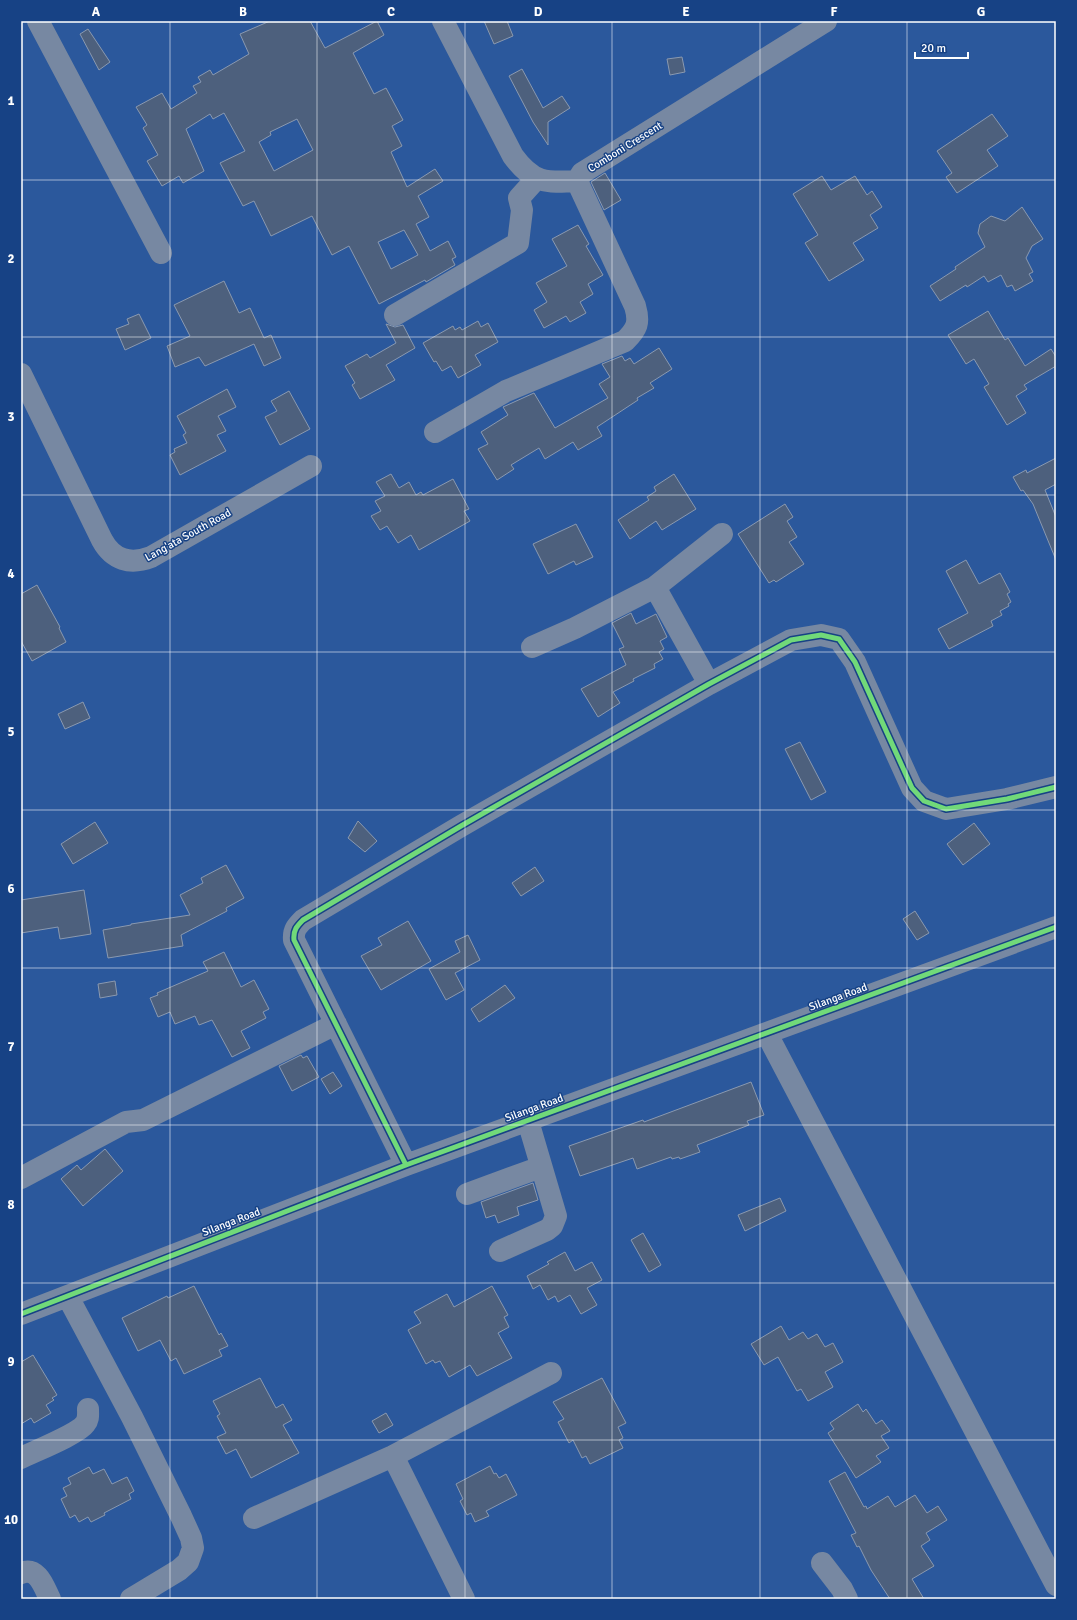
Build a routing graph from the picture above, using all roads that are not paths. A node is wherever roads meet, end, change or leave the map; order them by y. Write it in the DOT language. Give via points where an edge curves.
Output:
graph roads {
  1 [pos="38,21"];
  2 [pos="443,21"];
  3 [pos="826,21"];
  4 [pos="537,178"];
  5 [pos="577,181"];
  6 [pos="160,253"];
  7 [pos="395,315"];
  8 [pos="21,374"];
  9 [pos="435,432"];
  10 [pos="311,466"];
  11 [pos="722,534"];
  12 [pos="655,587"];
  13 [pos="532,647"];
  14 [pos="709,684"];
  15 [pos="1056,787"];
  16 [pos="1056,927"];
  17 [pos="336,1024"];
  18 [pos="767,1034"];
  19 [pos="528,1120"];
  20 [pos="406,1165"];
  21 [pos="541,1167"];
  22 [pos="21,1178"];
  23 [pos="467,1194"];
  24 [pos="500,1251"];
  25 [pos="68,1297"];
  26 [pos="21,1314"];
  27 [pos="551,1373"];
  28 [pos="88,1409"];
  29 [pos="393,1456"];
  30 [pos="21,1458"];
  31 [pos="254,1518"];
  32 [pos="822,1563"];
  33 [pos="21,1573"];
  34 [pos="1056,1585"];
  35 [pos="50,1599"];
  36 [pos="131,1599"];
  37 [pos="464,1599"];
  38 [pos="847,1599"];
  1 -- 6 [label="street"];
  2 -- 4 [label="street" via="513,156 522,168"];
  3 -- 5 [label="street, Comboni Crescent" via="582,173"];
  4 -- 5 [label="street" via="551,182"];
  4 -- 7 [label="street" via="519,198 522,210 518,242"];
  5 -- 9 [label="street" via="635,306 637,326 625,341 506,391"];
  8 -- 10 [label="street, Lang'ata South Road" via="102,540 121,559 131,562 151,557"];
  11 -- 12 [label="street"];
  12 -- 13 [label="street"];
  12 -- 14 [label="street"];
  14 -- 15 [label="street" via="791,640 821,635 839,640 855,662 912,788 924,801 946,809 1007,799"];
  14 -- 17 [label="street" via="303,920 293,934 294,940"];
  16 -- 18 [label="street, Silanga Road"];
  17 -- 20 [label="street"];
  17 -- 22 [label="street" via="143,1120 126,1122"];
  18 -- 19 [label="street, Silanga Road"];
  18 -- 34 [label="street"];
  19 -- 20 [label="street, Silanga Road"];
  19 -- 21 [label="street"];
  20 -- 25 [label="street, Silanga Road"];
  21 -- 23 [label="street"];
  21 -- 24 [label="street" via="556,1216 555,1222 547,1230"];
  25 -- 26 [label="street, Silanga Road"];
  25 -- 36 [label="street" via="135,1424 192,1543 192,1554 188,1562"];
  27 -- 29 [label="street"];
  28 -- 30 [label="street" via="88,1418 75,1432"];
  29 -- 31 [label="street"];
  29 -- 37 [label="street"];
  32 -- 38 [label="street"];
  33 -- 35 [label="street" via="31,1571 36,1574"];
}
